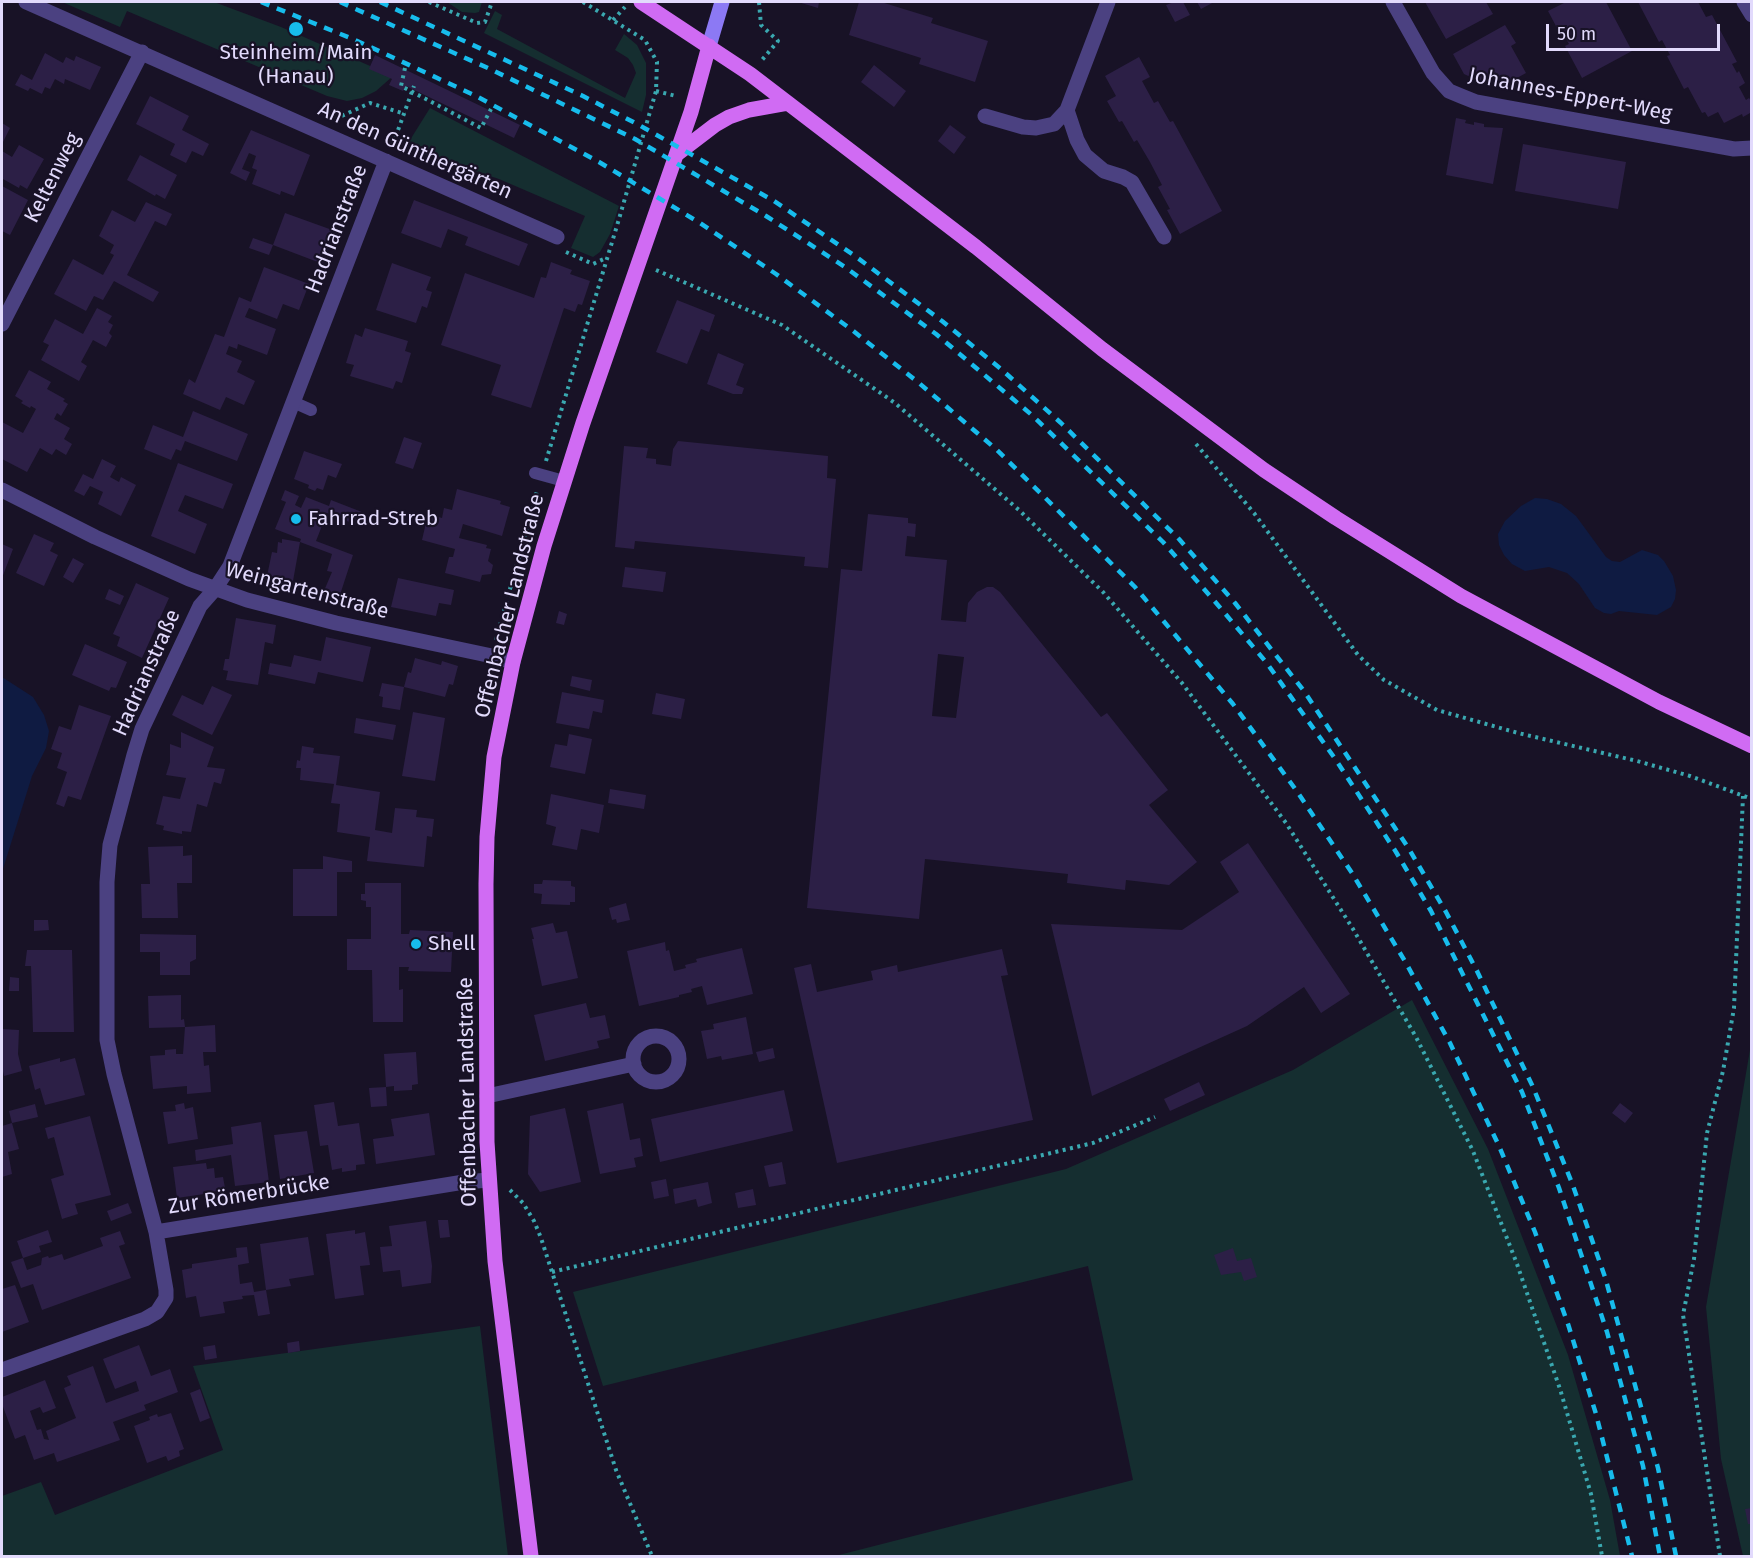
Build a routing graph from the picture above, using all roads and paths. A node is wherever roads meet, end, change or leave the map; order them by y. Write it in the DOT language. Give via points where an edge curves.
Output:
graph roads {
  1 [pos="26,2"];
  2 [pos="432,2"];
  3 [pos="492,2"];
  4 [pos="584,2"];
  5 [pos="630,2"];
  6 [pos="641,2"];
  7 [pos="722,2"];
  8 [pos="759,2"];
  9 [pos="1108,2"];
  10 [pos="1393,2"];
  11 [pos="1744,2"];
  12 [pos="431,10"];
  13 [pos="1752,15"];
  14 [pos="614,20"];
  15 [pos="778,41"];
  16 [pos="709,46"];
  17 [pos="142,52"];
  18 [pos="405,68"];
  19 [pos="414,86"];
  20 [pos="412,92"];
  21 [pos="788,103"];
  22 [pos="491,109"];
  23 [pos="1067,110"];
  24 [pos="405,114"];
  25 [pos="985,117"];
  26 [pos="313,128"];
  27 [pos="1752,148"];
  28 [pos="677,154"];
  29 [pos="386,161"];
  30 [pos="556,237"];
  31 [pos="1164,237"];
  32 [pos="577,257"];
  33 [pos="607,257"];
  34 [pos="639,263"];
  35 [pos="2,324"];
  36 [pos="293,402"];
  37 [pos="311,410"];
  38 [pos="1191,436"];
  39 [pos="538,474"];
  40 [pos="564,482"];
  41 [pos="2,490"];
  42 [pos="215,589"];
  43 [pos="492,656"];
  44 [pos="513,662"];
  45 [pos="1752,746"];
  46 [pos="1743,796"];
  47 [pos="1752,799"];
  48 [pos="634,1064"];
  49 [pos="487,1096"];
  50 [pos="1155,1117"];
  51 [pos="489,1180"];
  52 [pos="156,1232"];
  53 [pos="552,1272"];
  54 [pos="2,1370"];
  55 [pos="531,1557"];
  56 [pos="652,1557"];
  57 [pos="1602,1557"];
  58 [pos="1720,1557"];
  1 -- 17 [label="street, An den Günthergärten"];
  2 -- 3 [label="path" via="485,22"];
  2 -- 12 [label="path"];
  4 -- 14 [label="path"];
  5 -- 14 [label="path"];
  6 -- 16 [label="main road"];
  7 -- 16 [label="main road"];
  8 -- 15 [label="path" via="761,24"];
  9 -- 23 [label="street"];
  10 -- 27 [label="street, Johannes-Eppert-Weg" via="1433,73 1449,91 1461,96 1476,102 1734,149"];
  11 -- 13 [label="street"];
  14 -- 33 [label="path" via="645,40 657,62 656,91"];
  16 -- 21 [label="main road"];
  16 -- 28 [label="main road, Offenbacher Landstraße"];
  17 -- 26 [label="street, An den Günthergärten"];
  17 -- 35 [label="street, Keltenweg"];
  18 -- 20 [label="path" via="401,86"];
  19 -- 20 [label="path"];
  20 -- 22 [label="path" via="481,128"];
  20 -- 24 [label="path"];
  21 -- 28 [label="main road" via="729,117"];
  21 -- 45 [label="main road" via="1102,349 1264,470 1524,632"];
  23 -- 25 [label="street" via="1054,124 1036,128"];
  23 -- 31 [label="street" via="1085,155 1104,171 1132,182"];
  24 -- 26 [label="path" via="370,103"];
  24 -- 29 [label="path"];
  26 -- 29 [label="street, An den Günthergärten"];
  28 -- 34 [label="main road, Offenbacher Landstraße"];
  29 -- 30 [label="street, An den Günthergärten"];
  29 -- 36 [label="street, Hadrianstraße"];
  32 -- 33 [label="path" via="593,264"];
  33 -- 39 [label="path"];
  34 -- 40 [label="main road, Offenbacher Landstraße"];
  34 -- 57 [label="path" via="782,325 895,403 1019,510 1103,592 1182,683 1286,823 1353,929 1416,1037 1473,1150 1560,1389 1591,1494"];
  36 -- 37 [label="lane"];
  36 -- 42 [label="street, Hadrianstraße" via="230,566"];
  38 -- 46 [label="path" via="1254,513 1358,655 1384,680 1437,710 1637,761"];
  39 -- 40 [label="lane"];
  39 -- 43 [label="path"];
  40 -- 44 [label="main road, Offenbacher Landstraße"];
  41 -- 42 [label="street, Weingartenstraße" via="95,537"];
  42 -- 43 [label="street, Weingartenstraße" via="336,624"];
  42 -- 52 [label="street, Hadrianstraße" via="200,606 142,729 108,861 107,1040"];
  43 -- 44 [label="street, Weingartenstraße"];
  44 -- 49 [label="main road, Offenbacher Landstraße" via="494,757 487,837"];
  46 -- 47 [label="path"];
  46 -- 58 [label="path" via="1734,1008 1707,1133 1694,1259 1683,1315"];
  48 -- 49 [label="street"];
  49 -- 51 [label="main road, Offenbacher Landstraße"];
  50 -- 53 [label="path" via="1093,1143"];
  51 -- 52 [label="street, Zur Römerbrücke"];
  51 -- 53 [label="path" via="510,1190 523,1203 538,1229"];
  51 -- 55 [label="main road, Offenbacher Landstraße" via="495,1261"];
  52 -- 54 [label="street, Zur Römerbrücke" via="166,1290 158,1312"];
  53 -- 56 [label="path" via="616,1470"];
}
